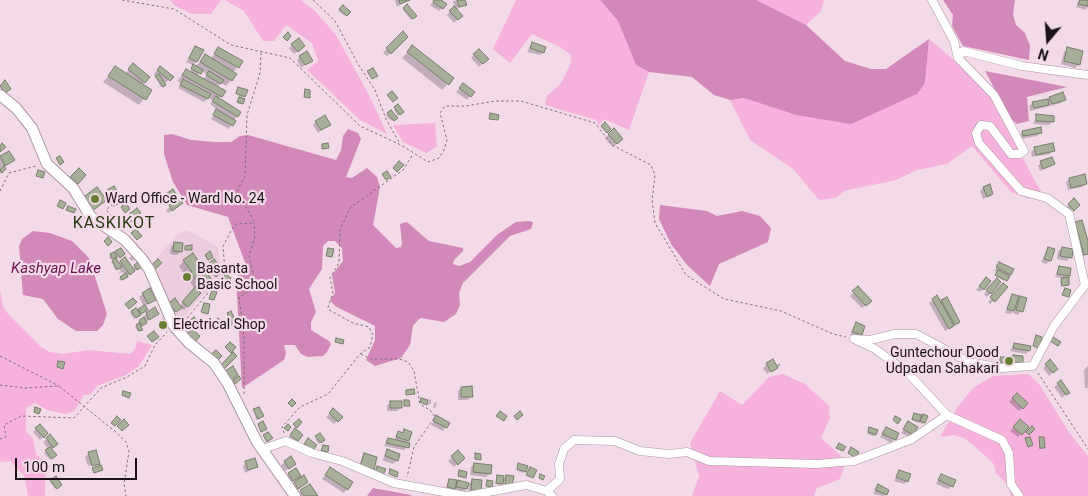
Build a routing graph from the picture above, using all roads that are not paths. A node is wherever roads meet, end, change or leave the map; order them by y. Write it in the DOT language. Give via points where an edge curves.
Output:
graph roads {
  1 [pos="932,0"];
  2 [pos="958,58"];
  3 [pos="1088,75"];
  4 [pos="0,95"];
  5 [pos="947,414"];
  6 [pos="263,449"];
  7 [pos="549,494"];
  8 [pos="295,496"];
  9 [pos="467,496"];
  10 [pos="1019,496"];
  1 -- 2 [label="street" via="954,41"];
  2 -- 3 [label="street" via="963,52 1022,66"];
  2 -- 5 [label="street" via="994,95 1024,150 1011,154 990,126 981,125 976,133 979,143 1021,191 1048,198 1069,214 1085,285 1054,326 1033,366 1002,368 969,362 916,334 854,339 875,349 908,373"];
  4 -- 6 [label="street" via="32,128 50,166 73,188 91,217 125,240 142,259 176,329 214,363"];
  5 -- 7 [label="street" via="912,439 854,461 817,464 709,461 687,452 640,451 615,441 574,440 564,449 560,479"];
  5 -- 10 [label="street" via="1002,440 1009,453 1011,484"];
  6 -- 8 [label="street"];
  6 -- 9 [label="street" via="286,441 394,483"];
  7 -- 9 [label="street" via="526,485"];
}
